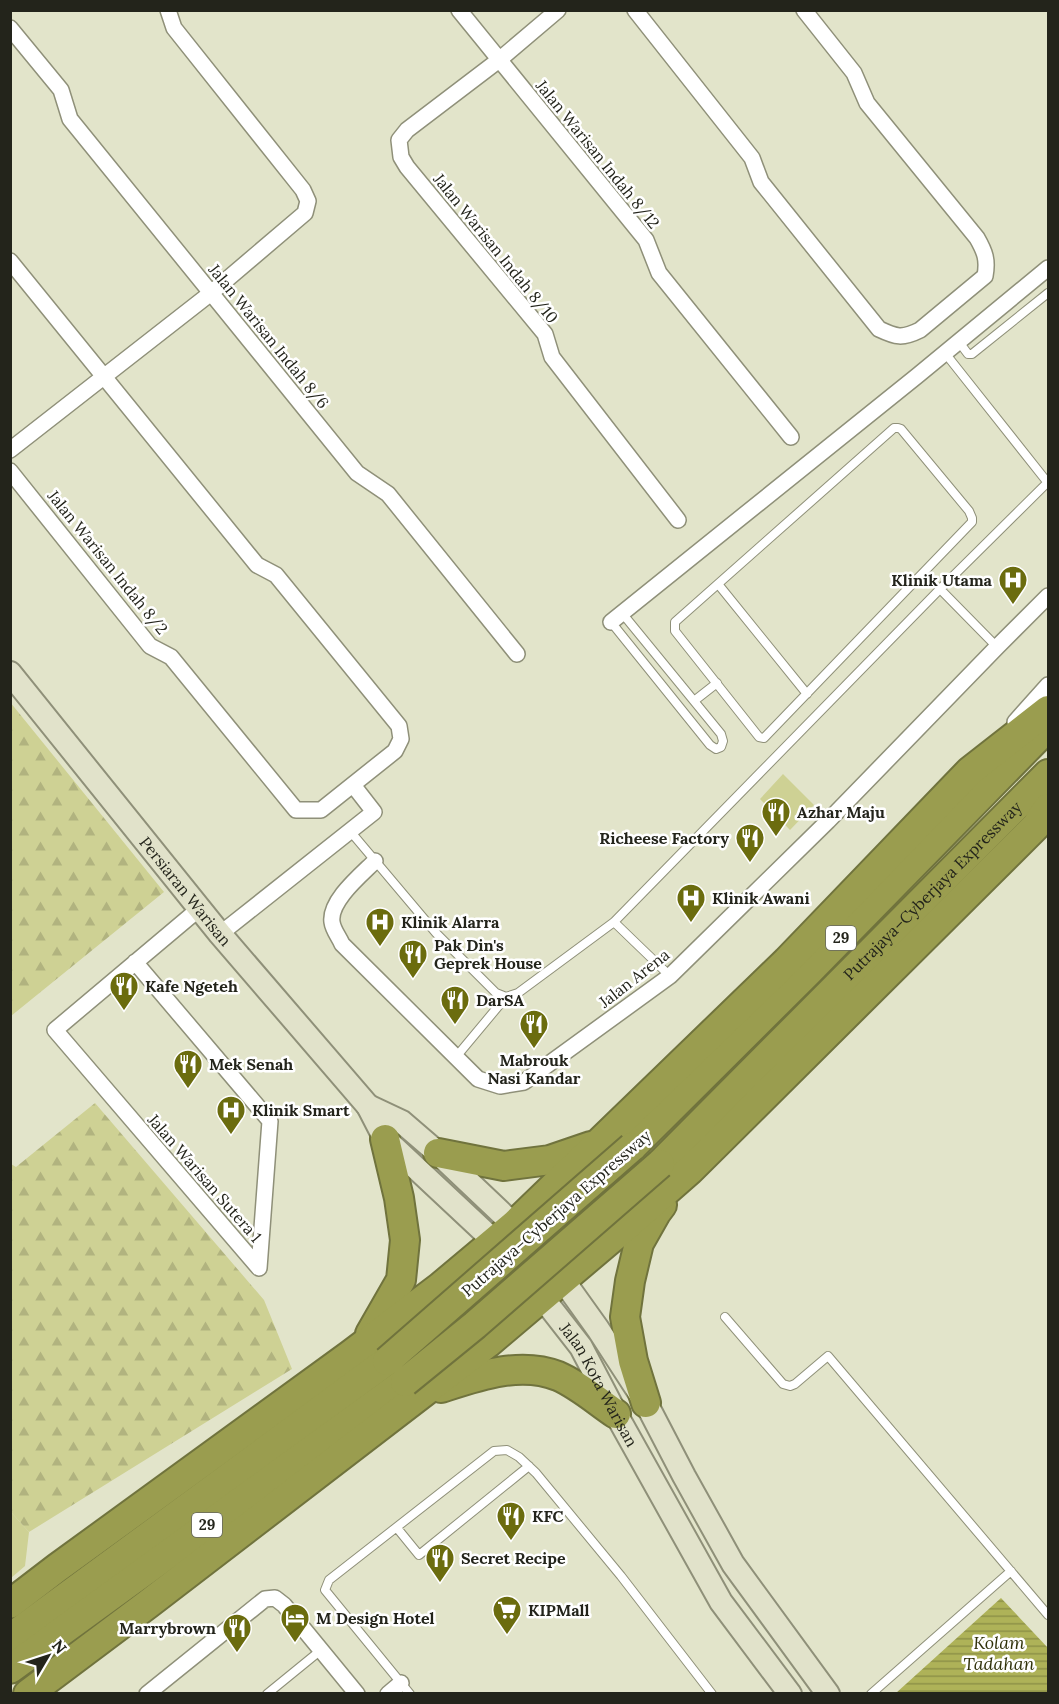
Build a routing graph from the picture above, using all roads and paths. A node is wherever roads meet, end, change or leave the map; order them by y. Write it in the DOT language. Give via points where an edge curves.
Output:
graph roads {
  1 [pos="168,10"];
  2 [pos="459,10"];
  3 [pos="558,10"];
  4 [pos="634,10"];
  5 [pos="804,10"];
  6 [pos="10,28"];
  7 [pos="499,60"];
  8 [pos="10,261"];
  9 [pos="1048,269"];
  10 [pos="211,293"];
  11 [pos="1048,293"];
  12 [pos="959,342"];
  13 [pos="945,353"];
  14 [pos="103,376"];
  15 [pos="791,437"];
  16 [pos="10,450"];
  17 [pos="10,471"];
  18 [pos="1048,482"];
  19 [pos="678,520"];
  20 [pos="718,584"];
  21 [pos="940,589"];
  22 [pos="1048,596"];
  23 [pos="616,617"];
  24 [pos="997,647"];
  25 [pos="517,654"];
  26 [pos="10,673"];
  27 [pos="717,683"];
  28 [pos="1048,685"];
  29 [pos="807,694"];
  30 [pos="694,702"];
  31 [pos="1048,710"];
  32 [pos="1048,727"];
  33 [pos="970,771"];
  34 [pos="1048,774"];
  35 [pos="352,785"];
  36 [pos="1048,808"];
  37 [pos="350,831"];
  38 [pos="375,861"];
  39 [pos="200,908"];
  40 [pos="614,922"];
  41 [pos="220,934"];
  42 [pos="135,962"];
  43 [pos="670,976"];
  44 [pos="506,997"];
  45 [pos="456,1057"];
  46 [pos="368,1106"];
  47 [pos="385,1139"];
  48 [pos="596,1144"];
  49 [pos="438,1153"];
  50 [pos="571,1170"];
  51 [pos="690,1170"];
  52 [pos="625,1227"];
  53 [pos="504,1233"];
  54 [pos="440,1287"];
  55 [pos="552,1289"];
  56 [pos="725,1317"];
  57 [pos="488,1343"];
  58 [pos="350,1355"];
  59 [pos="405,1379"];
  60 [pos="646,1403"];
  61 [pos="616,1414"];
  62 [pos="529,1466"];
  63 [pos="397,1528"];
  64 [pos="1011,1571"];
  65 [pos="10,1604"];
  66 [pos="1048,1615"];
  67 [pos="10,1638"];
  68 [pos="321,1650"];
  69 [pos="10,1669"];
  70 [pos="405,1688"];
  71 [pos="28,1694"];
  72 [pos="147,1694"];
  73 [pos="267,1694"];
  74 [pos="357,1694"];
  75 [pos="388,1694"];
  76 [pos="712,1694"];
  77 [pos="790,1694"];
  78 [pos="828,1694"];
  79 [pos="871,1694"];
  1 -- 10 [label="street" via="174,28 308,201 305,213"];
  2 -- 7 [label="street, Jalan Warisan Indah 8/12"];
  3 -- 7 [label="street"];
  4 -- 5 [label="street" via="752,158 761,182 879,329 896,337 910,335 985,276 986,252 867,103 854,73"];
  6 -- 10 [label="street, Jalan Warisan Indah 8/6" via="61,90 70,119"];
  7 -- 15 [label="street, Jalan Warisan Indah 8/12" via="646,240 659,273"];
  7 -- 19 [label="street, Jalan Warisan Indah 8/10" via="407,130 399,140 401,157 545,334 552,357"];
  8 -- 14 [label="street"];
  9 -- 12 [label="street"];
  10 -- 14 [label="street"];
  10 -- 25 [label="street, Jalan Warisan Indah 8/6" via="357,473 388,494"];
  11 -- 12 [label="lane" via="972,354"];
  12 -- 13 [label="street"];
  13 -- 18 [label="lane"];
  13 -- 23 [label="street"];
  14 -- 16 [label="street"];
  14 -- 35 [label="street" via="257,564 276,574 399,726 395,752"];
  17 -- 35 [label="street, Jalan Warisan Indah 8/2" via="150,646 171,657 296,810 321,810"];
  18 -- 21 [label="lane"];
  20 -- 27 [label="lane" via="674,626"];
  20 -- 29 [label="lane"];
  20 -- 29 [label="lane" via="894,428 901,429 969,511 972,522"];
  21 -- 24 [label="lane"];
  21 -- 40 [label="lane"];
  22 -- 24 [label="street, Jalan Arena"];
  23 -- 30 [label="lane"];
  23 -- 30 [label="lane" via="716,749 723,744 721,734"];
  24 -- 43 [label="street, Jalan Arena"];
  26 -- 39 [label="street, Persiaran Warisan"];
  27 -- 29 [label="lane" via="759,737 764,738"];
  27 -- 30 [label="lane"];
  28 -- 33 [label="street"];
  31 -- 33 [label="highway"];
  32 -- 59 [label="highway, Putrajaya–Cyberjaya Expressway / 29, bridge"];
  33 -- 48 [label="highway" via="787,961"];
  34 -- 59 [label="highway, Putrajaya–Cyberjaya Expressway / 29, bridge" via="660,1164 475,1325"];
  35 -- 37 [label="street" via="374,812"];
  36 -- 51 [label="highway" via="1036,826"];
  37 -- 38 [label="lane"];
  37 -- 41 [label="street"];
  38 -- 44 [label="lane" via="436,933 496,993"];
  38 -- 45 [label="street, Jalan Arena" via="340,897 332,911 332,925 342,944"];
  39 -- 41 [label="street, Persiaran Warisan"];
  39 -- 42 [label="street, Jalan Warisan Sutera 1"];
  40 -- 43 [label="lane"];
  40 -- 44 [label="lane" via="518,993"];
  41 -- 46 [label="street, Persiaran Warisan"];
  42 -- 42 [label="street, Jalan Warisan Sutera 1" via="270,1120 259,1268 55,1030"];
  43 -- 45 [label="street, Jalan Arena" via="524,1082 500,1086 478,1078"];
  44 -- 45 [label="lane"];
  46 -- 47 [label="street"];
  46 -- 49 [label="street" via="402,1122"];
  47 -- 53 [label="street"];
  47 -- 58 [label="highway" via="405,1240 401,1281 373,1331"];
  48 -- 49 [label="highway" via="550,1160 504,1166"];
  48 -- 50 [label="highway"];
  49 -- 53 [label="street"];
  50 -- 52 [label="highway" via="558,1192 557,1205 568,1223 585,1238 603,1238"];
  50 -- 53 [label="highway"];
  51 -- 52 [label="highway"];
  51 -- 60 [label="highway" via="656,1213 639,1243 630,1281 625,1317"];
  52 -- 55 [label="highway"];
  53 -- 54 [label="highway"];
  53 -- 55 [label="street"];
  54 -- 57 [label="highway" via="472,1280 487,1293 498,1310"];
  54 -- 58 [label="highway"];
  55 -- 57 [label="highway"];
  55 -- 60 [label="street, Jalan Kota Warisan" via="598,1329"];
  55 -- 61 [label="street, Jalan Kota Warisan"];
  56 -- 64 [label="lane" via="783,1384 795,1384 828,1356"];
  57 -- 59 [label="highway"];
  58 -- 65 [label="highway"];
  59 -- 61 [label="highway" via="472,1377 521,1370 546,1372"];
  59 -- 67 [label="highway, Putrajaya–Cyberjaya Expressway / 29"];
  59 -- 69 [label="highway, Putrajaya–Cyberjaya Expressway / 29"];
  59 -- 71 [label="highway"];
  60 -- 78 [label="street, Jalan Kota Warisan" via="733,1564"];
  61 -- 77 [label="street, Jalan Kota Warisan" via="721,1602"];
  62 -- 63 [label="lane" via="507,1450 494,1451"];
  62 -- 63 [label="lane" via="419,1555"];
  62 -- 76 [label="lane"];
  63 -- 70 [label="lane" via="329,1580 325,1590"];
  64 -- 66 [label="lane"];
  64 -- 79 [label="lane"];
  68 -- 72 [label="street" via="284,1605 275,1599 265,1599"];
  68 -- 73 [label="lane"];
  68 -- 74 [label="street"];
  70 -- 75 [label="street"];
}
